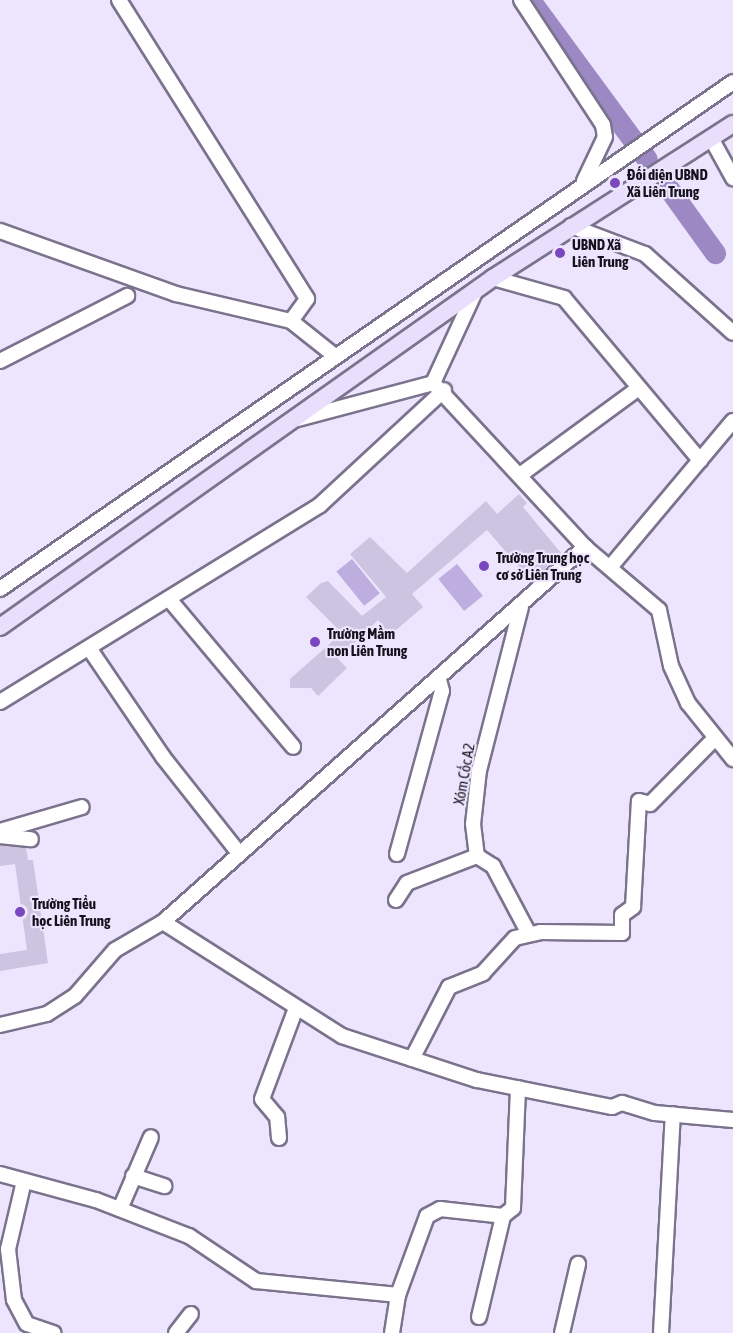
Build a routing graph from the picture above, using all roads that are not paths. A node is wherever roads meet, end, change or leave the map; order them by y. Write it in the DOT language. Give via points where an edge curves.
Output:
graph roads {
  1 [pos="119,0"];
  2 [pos="521,0"];
  3 [pos="733,82"];
  4 [pos="733,124"];
  5 [pos="711,138"];
  6 [pos="733,178"];
  7 [pos="584,183"];
  8 [pos="572,226"];
  9 [pos="0,231"];
  10 [pos="494,278"];
  11 [pos="475,292"];
  12 [pos="127,296"];
  13 [pos="291,321"];
  14 [pos="733,333"];
  15 [pos="335,356"];
  16 [pos="0,360"];
  17 [pos="439,387"];
  18 [pos="636,390"];
  19 [pos="290,421"];
  20 [pos="733,421"];
  21 [pos="700,460"];
  22 [pos="520,475"];
  23 [pos="585,547"];
  24 [pos="612,566"];
  25 [pos="0,589"];
  26 [pos="169,599"];
  27 [pos="522,605"];
  28 [pos="0,627"];
  29 [pos="89,648"];
  30 [pos="439,680"];
  31 [pos="0,702"];
  32 [pos="714,739"];
  33 [pos="293,747"];
  34 [pos="733,759"];
  35 [pos="626,795"];
  36 [pos="639,801"];
  37 [pos="82,807"];
  38 [pos="0,831"];
  39 [pos="0,836"];
  40 [pos="31,839"];
  41 [pos="238,852"];
  42 [pos="398,854"];
  43 [pos="477,856"];
  44 [pos="396,900"];
  45 [pos="163,922"];
  46 [pos="529,934"];
  47 [pos="296,1008"];
  48 [pos="0,1025"];
  49 [pos="412,1059"];
  50 [pos="518,1088"];
  51 [pos="673,1114"];
  52 [pos="733,1120"];
  53 [pos="151,1137"];
  54 [pos="279,1138"];
  55 [pos="0,1174"];
  56 [pos="133,1176"];
  57 [pos="24,1181"];
  58 [pos="164,1186"];
  59 [pos="120,1209"];
  60 [pos="503,1216"];
  61 [pos="578,1264"];
  62 [pos="398,1295"];
  63 [pos="191,1314"];
  64 [pos="479,1317"];
  65 [pos="54,1333"];
  66 [pos="176,1333"];
  67 [pos="392,1333"];
  68 [pos="562,1333"];
  69 [pos="661,1333"];
  1 -- 13 [label="street" via="307,299"];
  2 -- 7 [label="street" via="603,125 605,137"];
  3 -- 7 [label="street"];
  4 -- 5 [label="main road"];
  5 -- 6 [label="street"];
  5 -- 8 [label="main road"];
  7 -- 15 [label="street"];
  8 -- 10 [label="main road"];
  8 -- 14 [label="street" via="645,254"];
  9 -- 13 [label="street" via="176,294"];
  10 -- 11 [label="main road"];
  10 -- 18 [label="street" via="564,298"];
  11 -- 17 [label="street"];
  11 -- 19 [label="main road"];
  12 -- 16 [label="street"];
  13 -- 15 [label="street"];
  15 -- 25 [label="street"];
  17 -- 19 [label="street"];
  17 -- 22 [label="street"];
  17 -- 26 [label="street" via="320,505"];
  18 -- 21 [label="street"];
  18 -- 22 [label="street"];
  19 -- 28 [label="main road"];
  20 -- 21 [label="street"];
  21 -- 24 [label="street"];
  22 -- 23 [label="street"];
  23 -- 24 [label="street"];
  23 -- 27 [label="street"];
  24 -- 32 [label="street" via="659,610 671,666"];
  26 -- 29 [label="street"];
  26 -- 33 [label="street"];
  27 -- 30 [label="street"];
  27 -- 43 [label="street, Xóm Cốc A2" via="479,770 474,808"];
  29 -- 31 [label="street"];
  29 -- 41 [label="street" via="163,757"];
  30 -- 41 [label="street"];
  30 -- 42 [label="street" via="442,691"];
  32 -- 34 [label="street"];
  32 -- 36 [label="street" via="650,804"];
  35 -- 36 [label="street"];
  36 -- 46 [label="street" via="633,907 622,915 622,933"];
  37 -- 38 [label="street"];
  39 -- 40 [label="street"];
  41 -- 45 [label="street"];
  43 -- 44 [label="street" via="407,883"];
  43 -- 46 [label="street" via="493,866"];
  45 -- 47 [label="street"];
  45 -- 48 [label="street" via="114,950 59,1009"];
  46 -- 49 [label="street" via="515,938 475,978 450,987"];
  47 -- 49 [label="street" via="342,1036"];
  47 -- 54 [label="street" via="262,1099 277,1117"];
  49 -- 50 [label="street"];
  50 -- 51 [label="street"];
  50 -- 60 [label="street" via="516,1201"];
  51 -- 52 [label="street"];
  51 -- 69 [label="street"];
  53 -- 56 [label="street"];
  55 -- 57 [label="street"];
  56 -- 58 [label="street"];
  56 -- 59 [label="street"];
  57 -- 59 [label="street"];
  57 -- 65 [label="street" via="8,1249 14,1300 27,1324"];
  59 -- 62 [label="street" via="189,1236 256,1281"];
  60 -- 62 [label="street" via="432,1211 418,1234"];
  60 -- 64 [label="street"];
  61 -- 68 [label="street"];
  62 -- 67 [label="street"];
  63 -- 66 [label="street"];
}
